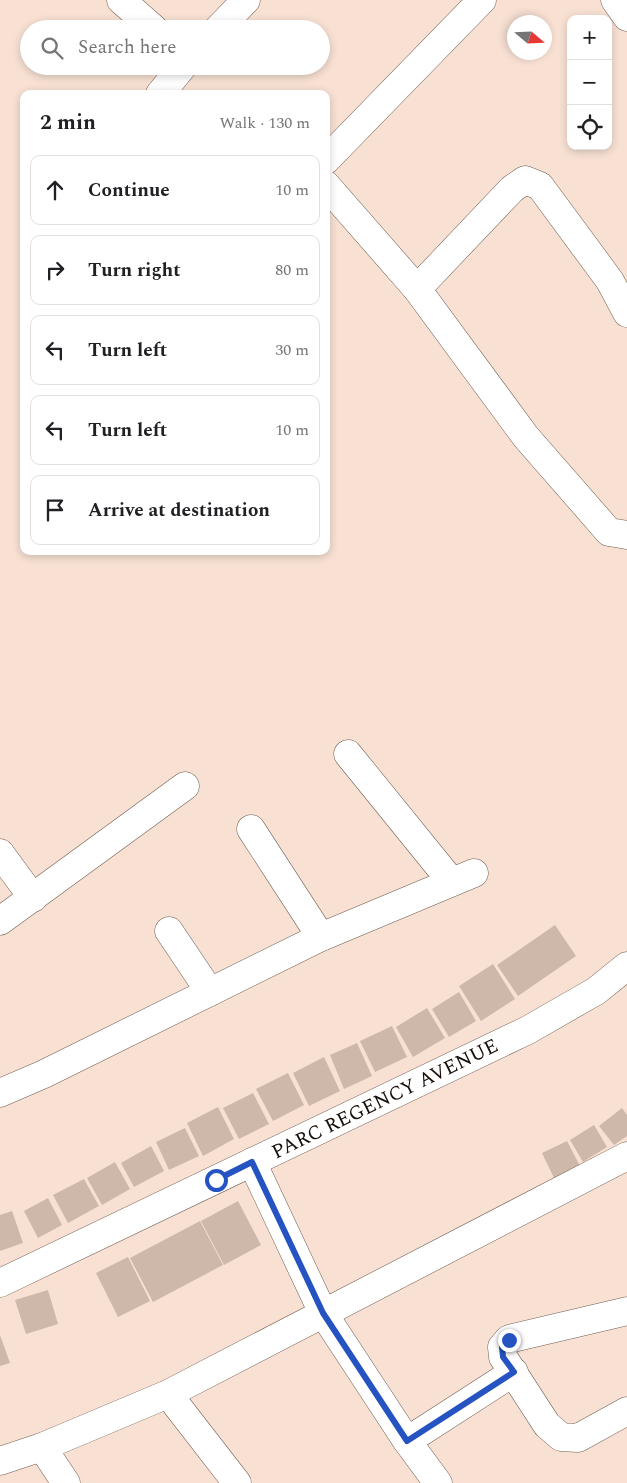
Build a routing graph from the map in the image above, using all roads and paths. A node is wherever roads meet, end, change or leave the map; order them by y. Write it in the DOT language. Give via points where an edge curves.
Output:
graph roads {
  1 [pos="121,0"];
  2 [pos="246,0"];
  3 [pos="482,0"];
  4 [pos="615,0"];
  5 [pos="627,17"];
  6 [pos="144,20"];
  7 [pos="227,20"];
  8 [pos="176,75"];
  9 [pos="163,90"];
  10 [pos="330,156"];
  11 [pos="330,190"];
  12 [pos="417,289"];
  13 [pos="627,313"];
  14 [pos="627,535"];
  15 [pos="348,754"];
  16 [pos="185,786"];
  17 [pos="251,829"];
  18 [pos="0,853"];
  19 [pos="33,898"];
  20 [pos="0,921"];
  21 [pos="169,931"];
  22 [pos="321,937"];
  23 [pos="627,966"];
  24 [pos="210,992"];
  25 [pos="0,1093"];
  26 [pos="627,1156"];
  27 [pos="252,1162"];
  28 [pos="0,1284"];
  29 [pos="627,1311"];
  30 [pos="323,1313"];
  31 [pos="514,1372"];
  32 [pos="168,1394"];
  33 [pos="627,1411"];
  34 [pos="407,1441"];
  35 [pos="42,1447"];
  36 [pos="0,1461"];
  37 [pos="66,1483"];
  38 [pos="237,1483"];
  39 [pos="438,1483"];
  1 -- 6 [label="street"];
  2 -- 7 [label="street"];
  3 -- 10 [label="street"];
  4 -- 5 [label="street"];
  8 -- 9 [label="street"];
  11 -- 12 [label="street"];
  12 -- 13 [label="street" via="524,180 540,186 610,281"];
  12 -- 14 [label="street" via="526,437 609,532"];
  15 -- 22 [label="street" via="463,877"];
  16 -- 19 [label="street"];
  17 -- 22 [label="street"];
  18 -- 19 [label="street"];
  19 -- 20 [label="street"];
  21 -- 24 [label="street"];
  22 -- 24 [label="street"];
  23 -- 27 [label="street, PARC REGENCY AVENUE" via="596,991 528,1030"];
  24 -- 25 [label="street"];
  26 -- 30 [label="street"];
  27 -- 28 [label="street, PARC REGENCY AVENUE"];
  27 -- 30 [label="street"];
  29 -- 31 [label="street" via="509,1340 502,1347 503,1357"];
  30 -- 32 [label="street"];
  30 -- 34 [label="street"];
  31 -- 33 [label="street" via="547,1425 561,1438 578,1438"];
  31 -- 34 [label="street"];
  32 -- 35 [label="street"];
  32 -- 38 [label="street"];
  34 -- 39 [label="street"];
  35 -- 36 [label="street"];
  35 -- 37 [label="street"];
}
